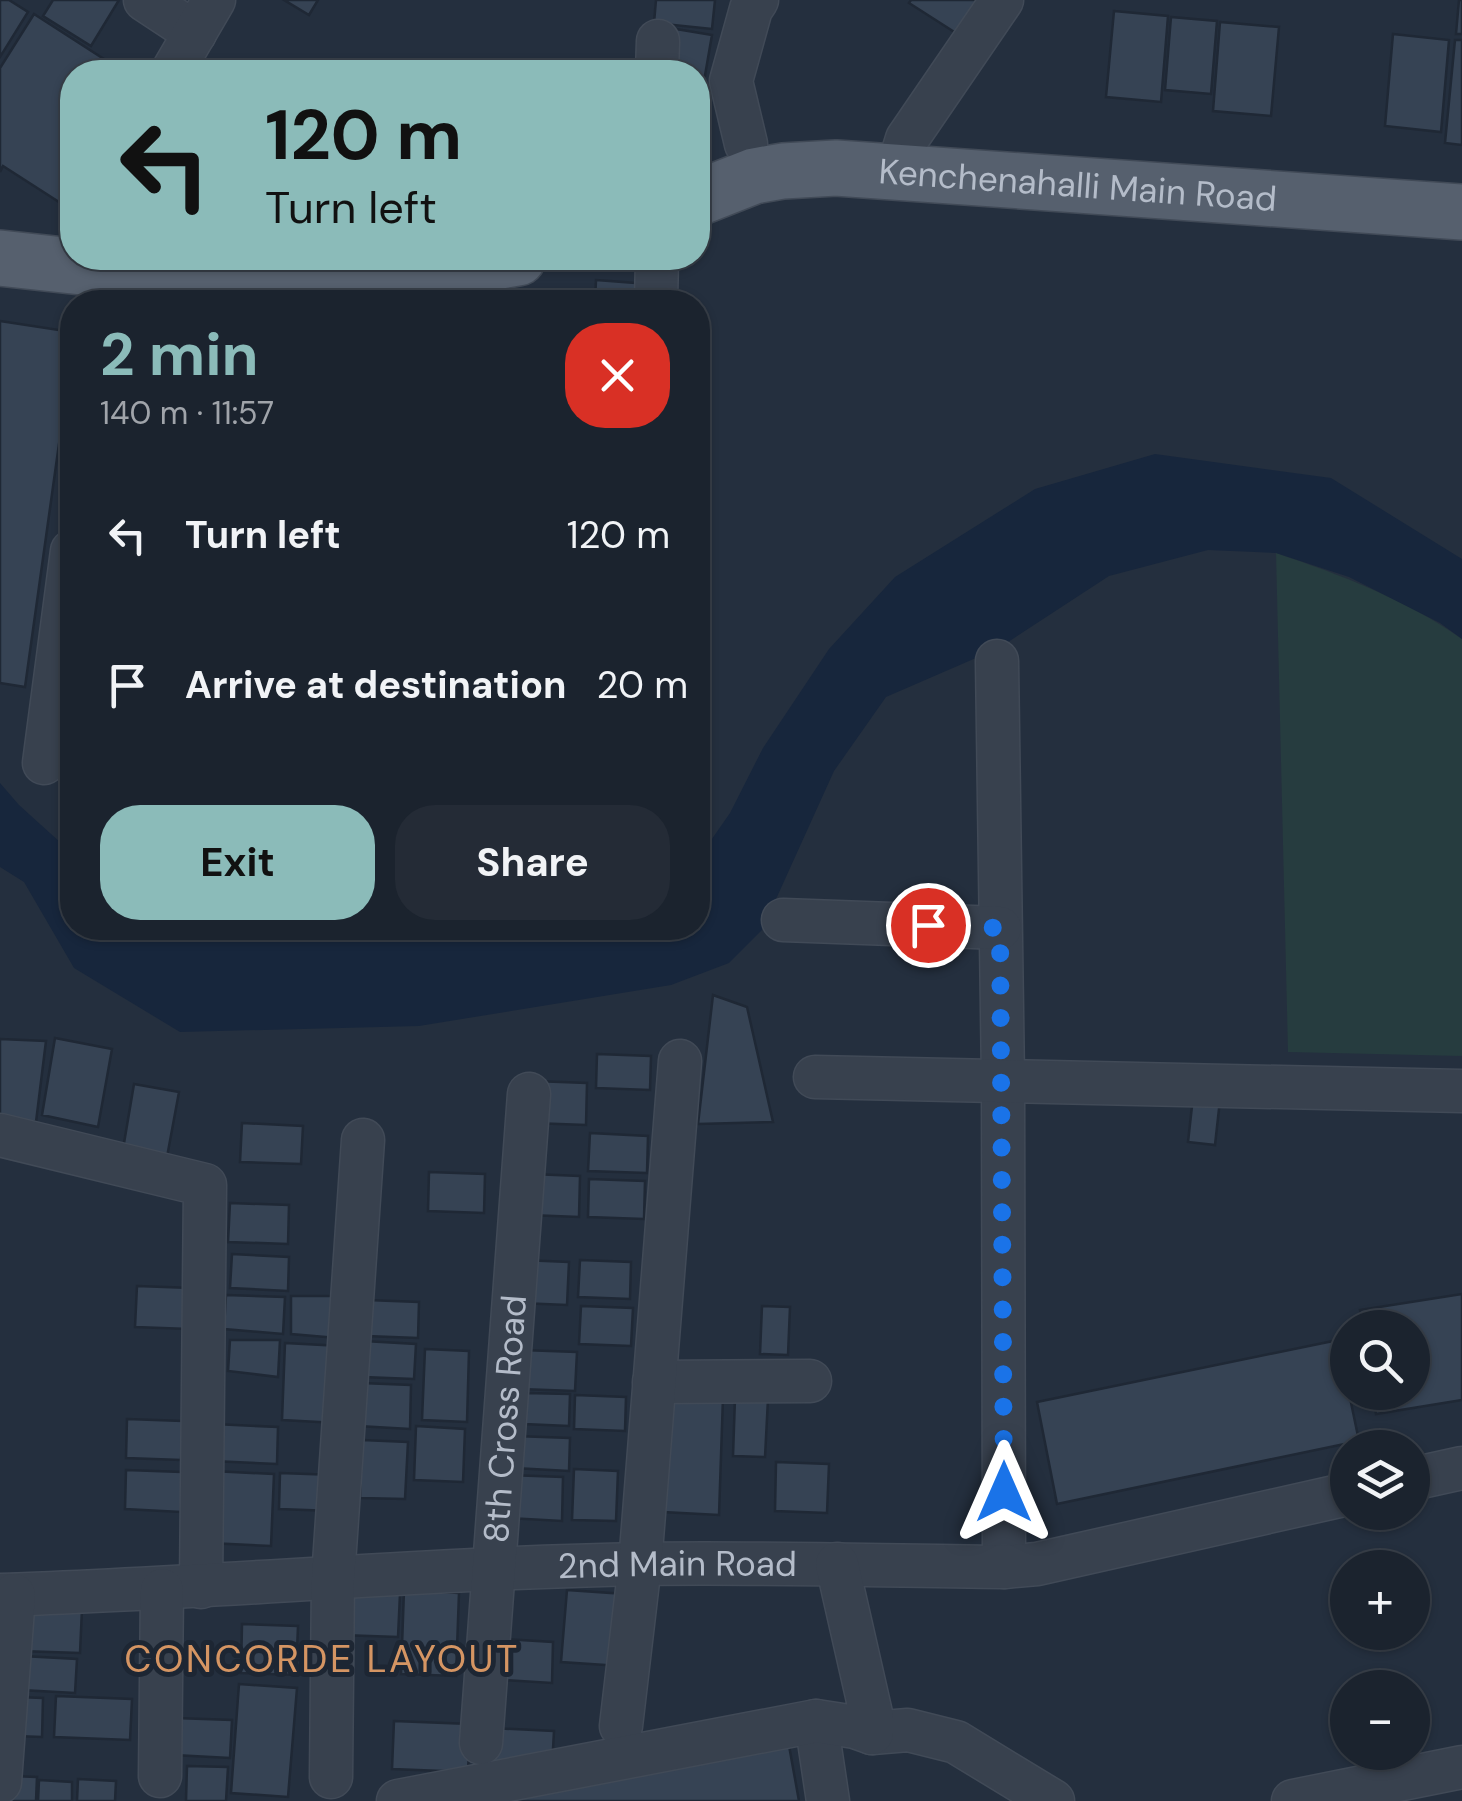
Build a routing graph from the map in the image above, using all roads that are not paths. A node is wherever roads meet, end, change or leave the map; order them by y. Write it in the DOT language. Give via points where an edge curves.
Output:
graph roads {
  1 [pos="145,0"];
  2 [pos="757,0"];
  3 [pos="1002,0"];
  4 [pos="205,16"];
  5 [pos="179,60"];
  6 [pos="722,153"];
  7 [pos="902,155"];
  8 [pos="1462,179"];
  9 [pos="710,193"];
  10 [pos="1462,212"];
  11 [pos="0,225"];
  12 [pos="60,254"];
  13 [pos="0,258"];
  14 [pos="60,262"];
  15 [pos="146,270"];
  16 [pos="444,270"];
  17 [pos="276,287"];
  18 [pos="60,642"];
  19 [pos="997,661"];
  20 [pos="44,763"];
  21 [pos="783,920"];
  22 [pos="1000,928"];
  23 [pos="680,1061"];
  24 [pos="815,1077"];
  25 [pos="1003,1080"];
  26 [pos="1462,1090"];
  27 [pos="529,1094"];
  28 [pos="0,1135"];
  29 [pos="363,1140"];
  30 [pos="810,1381"];
  31 [pos="654,1382"];
  32 [pos="1462,1468"];
  33 [pos="1430,1475"];
  34 [pos="1330,1498"];
  35 [pos="640,1564"];
  36 [pos="837,1564"];
  37 [pos="1004,1566"];
  38 [pos="492,1571"];
  39 [pos="332,1578"];
  40 [pos="181,1588"];
  41 [pos="7,1595"];
  42 [pos="816,1721"];
  43 [pos="621,1726"];
  44 [pos="872,1733"];
  45 [pos="481,1742"];
  46 [pos="1462,1767"];
  47 [pos="160,1776"];
  48 [pos="331,1777"];
  49 [pos="0,1782"];
  50 [pos="1352,1795"];
  51 [pos="454,1796"];
  52 [pos="1,1801"];
  53 [pos="398,1801"];
  54 [pos="828,1801"];
  55 [pos="1053,1801"];
  56 [pos="1293,1801"];
  1 -- 4 [label="street"];
  2 -- 6 [label="street" via="730,81"];
  3 -- 7 [label="street"];
  4 -- 5 [label="street"];
  6 -- 7 [label="main road, Kenchenahalli Main Road" via="810,135 862,135"];
  7 -- 8 [label="main road, Kenchenahalli Main Road"];
  7 -- 9 [label="main road, Kenchenahalli Main Road" via="754,176"];
  7 -- 10 [label="main road, Kenchenahalli Main Road"];
  11 -- 12 [label="main road"];
  13 -- 14 [label="main road"];
  15 -- 17 [label="main road"];
  16 -- 17 [label="main road"];
  18 -- 20 [label="street"];
  19 -- 22 [label="street"];
  21 -- 22 [label="street"];
  22 -- 25 [label="street"];
  23 -- 31 [label="street"];
  24 -- 25 [label="street"];
  25 -- 26 [label="street"];
  25 -- 37 [label="street"];
  27 -- 38 [label="street, 8th Cross Road"];
  28 -- 40 [label="street" via="205,1184"];
  29 -- 39 [label="street"];
  30 -- 31 [label="street"];
  31 -- 35 [label="street"];
  32 -- 33 [label="street"];
  34 -- 37 [label="street, 2nd Main Road"];
  35 -- 36 [label="street, 2nd Main Road"];
  35 -- 38 [label="street, 2nd Main Road"];
  35 -- 43 [label="street"];
  36 -- 37 [label="street, 2nd Main Road"];
  36 -- 44 [label="street"];
  38 -- 39 [label="street, 2nd Main Road"];
  38 -- 45 [label="street, 8th Cross Road"];
  39 -- 40 [label="street, 2nd Main Road"];
  39 -- 48 [label="street"];
  40 -- 41 [label="street, 2nd Main Road"];
  40 -- 47 [label="street"];
  41 -- 49 [label="street"];
  42 -- 44 [label="street"];
  42 -- 51 [label="street"];
  42 -- 54 [label="street"];
  44 -- 55 [label="street" via="908,1730 956,1742"];
  46 -- 50 [label="street"];
  49 -- 52 [label="street"];
  50 -- 56 [label="street"];
  51 -- 53 [label="street"];
}
